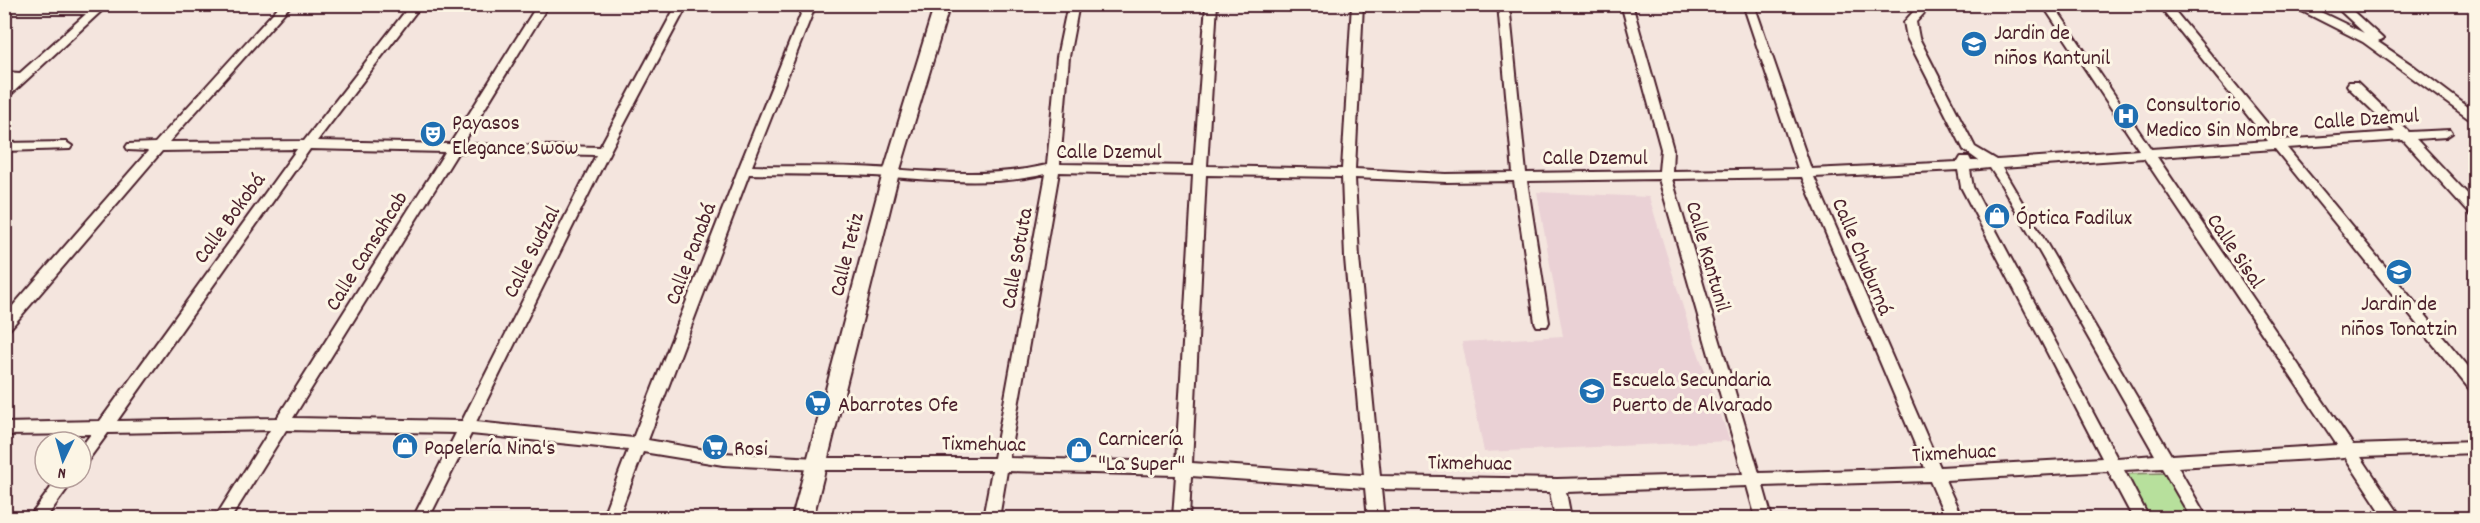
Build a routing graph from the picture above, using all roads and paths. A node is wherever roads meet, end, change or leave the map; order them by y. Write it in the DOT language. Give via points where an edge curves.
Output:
graph roads {
  1 [pos="287,4"];
  2 [pos="417,4"];
  3 [pos="544,4"];
  4 [pos="683,4"];
  5 [pos="811,4"];
  6 [pos="943,4"];
  7 [pos="1074,4"];
  8 [pos="1212,4"];
  9 [pos="1358,4"];
  10 [pos="1503,4"];
  11 [pos="1626,4"];
  12 [pos="1748,4"];
  13 [pos="1915,4"];
  14 [pos="2047,4"];
  15 [pos="2163,4"];
  16 [pos="2293,4"];
  17 [pos="2338,4"];
  18 [pos="2469,4"];
  19 [pos="101,8"];
  20 [pos="2475,9"];
  21 [pos="4,11"];
  22 [pos="2396,56"];
  23 [pos="4,76"];
  24 [pos="23,77"];
  25 [pos="2353,85"];
  26 [pos="4,94"];
  27 [pos="2475,120"];
  28 [pos="2446,133"];
  29 [pos="2406,136"];
  30 [pos="2279,143"];
  31 [pos="307,145"];
  32 [pos="66,146"];
  33 [pos="4,147"];
  34 [pos="132,147"];
  35 [pos="158,147"];
  36 [pos="454,147"];
  37 [pos="1970,150"];
  38 [pos="604,151"];
  39 [pos="2146,153"];
  40 [pos="1993,163"];
  41 [pos="1963,166"];
  42 [pos="1053,168"];
  43 [pos="744,170"];
  44 [pos="1200,171"];
  45 [pos="891,173"];
  46 [pos="1348,173"];
  47 [pos="1806,173"];
  48 [pos="1520,177"];
  49 [pos="1665,177"];
  50 [pos="2475,212"];
  51 [pos="1542,322"];
  52 [pos="4,326"];
  53 [pos="2475,387"];
  54 [pos="282,424"];
  55 [pos="104,428"];
  56 [pos="465,428"];
  57 [pos="4,429"];
  58 [pos="93,443"];
  59 [pos="638,445"];
  60 [pos="2475,447"];
  61 [pos="2347,451"];
  62 [pos="2166,463"];
  63 [pos="817,464"];
  64 [pos="999,464"];
  65 [pos="2112,466"];
  66 [pos="1185,469"];
  67 [pos="1936,474"];
  68 [pos="1752,481"];
  69 [pos="1373,482"];
  70 [pos="1557,486"];
  71 [pos="58,490"];
  72 [pos="37,519"];
  73 [pos="223,519"];
  74 [pos="421,519"];
  75 [pos="610,519"];
  76 [pos="802,519"];
  77 [pos="991,519"];
  78 [pos="1181,519"];
  79 [pos="1376,519"];
  80 [pos="1563,519"];
  81 [pos="1764,519"];
  82 [pos="1954,519"];
  83 [pos="2141,519"];
  84 [pos="2199,519"];
  85 [pos="2394,519"];
  1 -- 35 [label="street"];
  2 -- 31 [label="street, Calle Bokobá"];
  3 -- 36 [label="street, Calle Cansahcab"];
  4 -- 38 [label="street, Calle Sudzal"];
  5 -- 43 [label="street, Calle Panabá"];
  6 -- 45 [label="street, Calle Tetiz"];
  7 -- 42 [label="street, Calle Sotuta" via="1063,57"];
  8 -- 44 [label="street"];
  9 -- 46 [label="street"];
  10 -- 48 [label="street"];
  11 -- 49 [label="street, Calle Kantunil" via="1667,149"];
  12 -- 47 [label="street, Calle Chuburná"];
  13 -- 37 [label="street" via="1920,11 1910,22 1913,38"];
  14 -- 39 [label="street, Calle Sisal"];
  15 -- 30 [label="street"];
  16 -- 22 [label="street" via="2324,15"];
  17 -- 22 [label="street"];
  18 -- 20 [label="street"];
  19 -- 21 [label="street"];
  19 -- 24 [label="street"];
  22 -- 27 [label="street"];
  23 -- 24 [label="street"];
  24 -- 26 [label="street"];
  25 -- 29 [label="street"];
  28 -- 29 [label="street, Calle Dzemul"];
  29 -- 30 [label="street, Calle Dzemul"];
  29 -- 50 [label="street"];
  30 -- 39 [label="street, Calle Dzemul"];
  30 -- 53 [label="street"];
  31 -- 35 [label="street"];
  31 -- 36 [label="street"];
  31 -- 55 [label="street, Calle Bokobá"];
  32 -- 33 [label="street"];
  34 -- 35 [label="street"];
  35 -- 52 [label="street"];
  36 -- 38 [label="street"];
  36 -- 54 [label="street, Calle Cansahcab"];
  37 -- 40 [label="street"];
  37 -- 41 [label="street"];
  38 -- 56 [label="street, Calle Sudzal"];
  39 -- 40 [label="street, Calle Dzemul"];
  39 -- 61 [label="street, Calle Sisal"];
  40 -- 41 [label="street, Calle Dzemul"];
  40 -- 62 [label="street"];
  41 -- 47 [label="street, Calle Dzemul"];
  41 -- 65 [label="street" via="1967,187"];
  42 -- 44 [label="street, Calle Dzemul"];
  42 -- 45 [label="street, Calle Dzemul" via="1024,177 914,177"];
  42 -- 64 [label="street, Calle Sotuta"];
  43 -- 45 [label="street, Calle Dzemul"];
  43 -- 59 [label="street, Calle Panabá"];
  44 -- 46 [label="street, Calle Dzemul"];
  44 -- 66 [label="street"];
  45 -- 63 [label="street, Calle Tetiz"];
  46 -- 48 [label="street, Calle Dzemul"];
  46 -- 69 [label="street"];
  47 -- 49 [label="street, Calle Dzemul"];
  47 -- 67 [label="street, Calle Chuburná"];
  48 -- 49 [label="street, Calle Dzemul"];
  48 -- 51 [label="street"];
  49 -- 68 [label="street, Calle Kantunil"];
  54 -- 55 [label="street, Tixmehuac"];
  54 -- 56 [label="street, Tixmehuac"];
  54 -- 73 [label="street, Calle Cansahcab"];
  55 -- 57 [label="street, Tixmehuac"];
  55 -- 58 [label="street, Calle Bokobá"];
  56 -- 59 [label="street, Tixmehuac"];
  56 -- 74 [label="street, Calle Sudzal"];
  59 -- 63 [label="street, Tixmehuac" via="723,459"];
  59 -- 75 [label="street, Calle Panabá"];
  60 -- 61 [label="street, Tixmehuac"];
  61 -- 62 [label="street, Tixmehuac"];
  61 -- 85 [label="street, Calle Sisal"];
  62 -- 65 [label="street, Tixmehuac"];
  62 -- 84 [label="street"];
  63 -- 64 [label="street, Tixmehuac"];
  63 -- 76 [label="street, Calle Tetiz"];
  64 -- 66 [label="street, Tixmehuac"];
  64 -- 77 [label="street, Calle Sotuta"];
  65 -- 67 [label="street, Tixmehuac"];
  65 -- 83 [label="street"];
  66 -- 69 [label="street, Tixmehuac"];
  66 -- 78 [label="street"];
  67 -- 68 [label="street, Tixmehuac"];
  67 -- 82 [label="street, Calle Chuburná"];
  68 -- 70 [label="street, Tixmehuac"];
  68 -- 81 [label="street, Calle Kantunil"];
  69 -- 70 [label="street, Tixmehuac"];
  69 -- 79 [label="street"];
  70 -- 80 [label="street"];
  71 -- 72 [label="street"];
}
